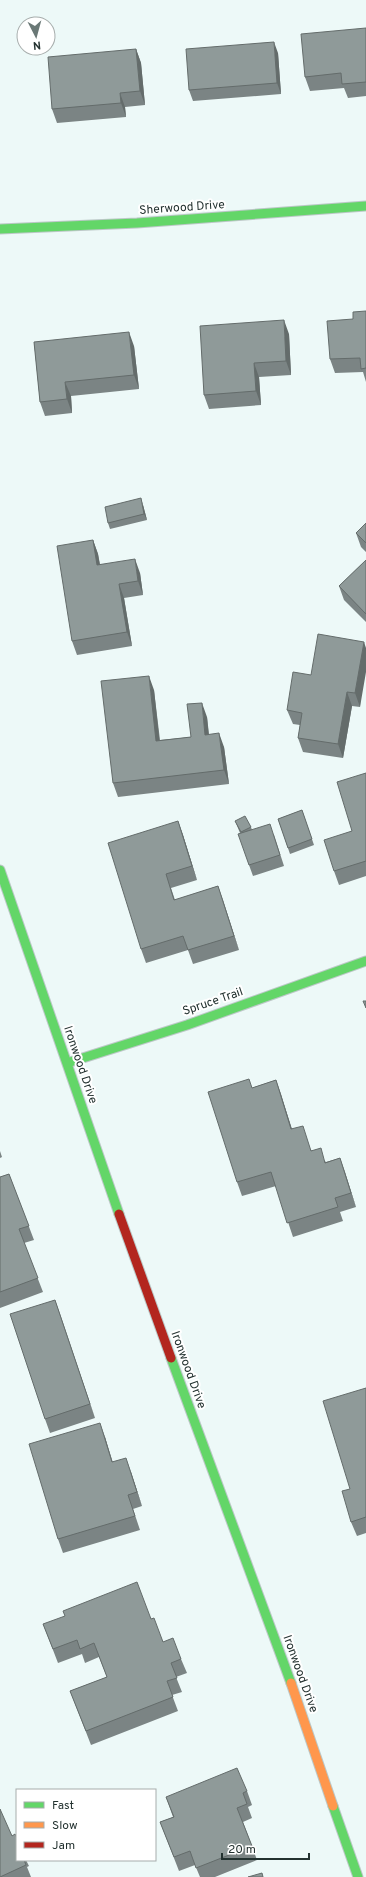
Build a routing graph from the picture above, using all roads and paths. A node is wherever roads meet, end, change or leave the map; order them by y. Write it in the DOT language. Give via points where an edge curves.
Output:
graph roads {
  1 [pos="366,206"];
  2 [pos="0,229"];
  3 [pos="0,870"];
  4 [pos="366,961"];
  5 [pos="67,1063"];
  6 [pos="358,1877"];
  1 -- 2 [label="street, Sherwood Drive" via="137,223"];
  3 -- 5 [label="street, Ironwood Drive"];
  4 -- 5 [label="street, Spruce Trail" via="187,1025"];
  5 -- 6 [label="street, Ironwood Drive" via="116,1207 294,1692"];
}
